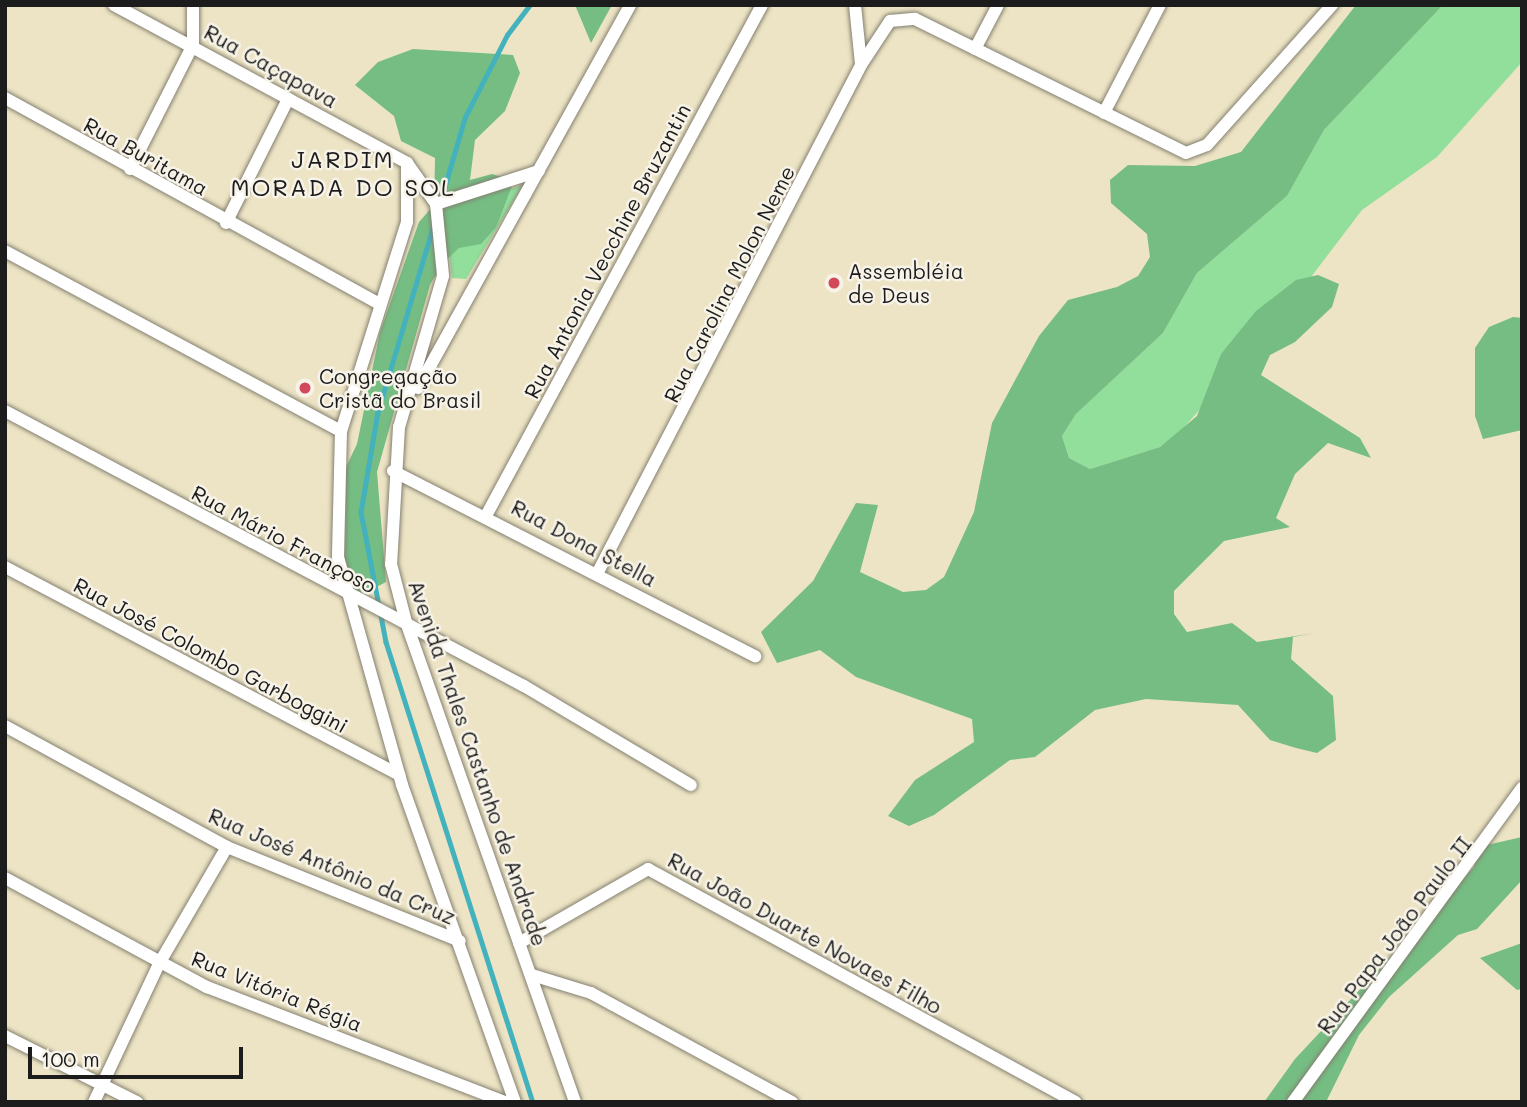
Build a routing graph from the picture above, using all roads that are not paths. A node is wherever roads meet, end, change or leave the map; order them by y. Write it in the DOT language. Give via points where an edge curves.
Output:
graph roads {
  1 [pos="114,5"];
  2 [pos="193,5"];
  3 [pos="630,5"];
  4 [pos="762,5"];
  5 [pos="855,5"];
  6 [pos="998,5"];
  7 [pos="1160,5"];
  8 [pos="1332,5"];
  9 [pos="193,45"];
  10 [pos="975,49"];
  11 [pos="861,65"];
  12 [pos="5,98"];
  13 [pos="288,99"];
  14 [pos="1104,113"];
  15 [pos="407,163"];
  16 [pos="130,169"];
  17 [pos="539,171"];
  18 [pos="436,204"];
  19 [pos="226,223"];
  20 [pos="5,251"];
  21 [pos="380,304"];
  22 [pos="5,411"];
  23 [pos="399,427"];
  24 [pos="341,431"];
  25 [pos="393,471"];
  26 [pos="487,514"];
  27 [pos="5,567"];
  28 [pos="598,572"];
  29 [pos="343,592"];
  30 [pos="405,622"];
  31 [pos="755,656"];
  32 [pos="5,726"];
  33 [pos="399,775"];
  34 [pos="691,785"];
  35 [pos="1522,788"];
  36 [pos="228,847"];
  37 [pos="5,878"];
  38 [pos="460,941"];
  39 [pos="519,943"];
  40 [pos="160,962"];
  41 [pos="532,975"];
  42 [pos="5,1035"];
  43 [pos="100,1086"];
  44 [pos="94,1102"];
  45 [pos="136,1102"];
  46 [pos="505,1102"];
  47 [pos="515,1102"];
  48 [pos="575,1102"];
  49 [pos="792,1102"];
  50 [pos="1076,1102"];
  51 [pos="1293,1102"];
  1 -- 9 [label="street, Rua Caçapava"];
  2 -- 9 [label="street"];
  3 -- 17 [label="street"];
  4 -- 26 [label="street, Rua Antonia Vecchine Bruzantin"];
  5 -- 11 [label="street"];
  6 -- 10 [label="street"];
  7 -- 14 [label="street"];
  8 -- 14 [label="street" via="1198,151 1174,150"];
  9 -- 13 [label="street, Rua Caçapava"];
  9 -- 16 [label="street"];
  10 -- 11 [label="street, Rua Carolina Molon Neme" via="915,19 896,17"];
  10 -- 14 [label="street"];
  11 -- 28 [label="street, Rua Carolina Molon Neme"];
  12 -- 16 [label="street, Rua Buritama"];
  13 -- 15 [label="street, Rua Caçapava"];
  13 -- 19 [label="street"];
  15 -- 18 [label="street, Avenida Thales Castanho de Andrade"];
  15 -- 21 [label="street" via="407,222"];
  16 -- 19 [label="street, Rua Buritama"];
  17 -- 18 [label="street"];
  17 -- 23 [label="street"];
  18 -- 23 [label="street, Avenida Thales Castanho de Andrade" via="443,276"];
  19 -- 21 [label="street, Rua Buritama"];
  20 -- 24 [label="street"];
  21 -- 24 [label="street"];
  22 -- 29 [label="street, Rua Mário Françoso"];
  23 -- 25 [label="street, Avenida Thales Castanho de Andrade"];
  24 -- 29 [label="street" via="337,499"];
  25 -- 26 [label="street, Rua Dona Stella"];
  25 -- 30 [label="street, Avenida Thales Castanho de Andrade" via="391,564"];
  26 -- 28 [label="street, Rua Dona Stella"];
  27 -- 33 [label="street, Rua José Colombo Garboggini"];
  28 -- 31 [label="street, Rua Dona Stella"];
  29 -- 30 [label="street, Rua Mário Françoso"];
  29 -- 33 [label="street"];
  30 -- 34 [label="street, Rua Mário Françoso"];
  30 -- 39 [label="street, Avenida Thales Castanho de Andrade"];
  32 -- 36 [label="street, Rua José Antônio da Cruz"];
  33 -- 38 [label="street"];
  35 -- 51 [label="street, Rua Papa João Paulo II"];
  36 -- 38 [label="street, Rua José Antônio da Cruz"];
  36 -- 40 [label="street"];
  37 -- 40 [label="street, Rua Vitória Régia"];
  38 -- 47 [label="street"];
  39 -- 41 [label="street, Avenida Thales Castanho de Andrade"];
  39 -- 50 [label="street, Rua João Duarte Novaes Filho" via="648,869"];
  40 -- 43 [label="street"];
  40 -- 46 [label="street, Rua Vitória Régia" via="206,987"];
  41 -- 48 [label="street, Avenida Thales Castanho de Andrade"];
  41 -- 49 [label="street" via="591,993"];
  42 -- 43 [label="street"];
  43 -- 44 [label="street"];
  43 -- 45 [label="street"];
}
